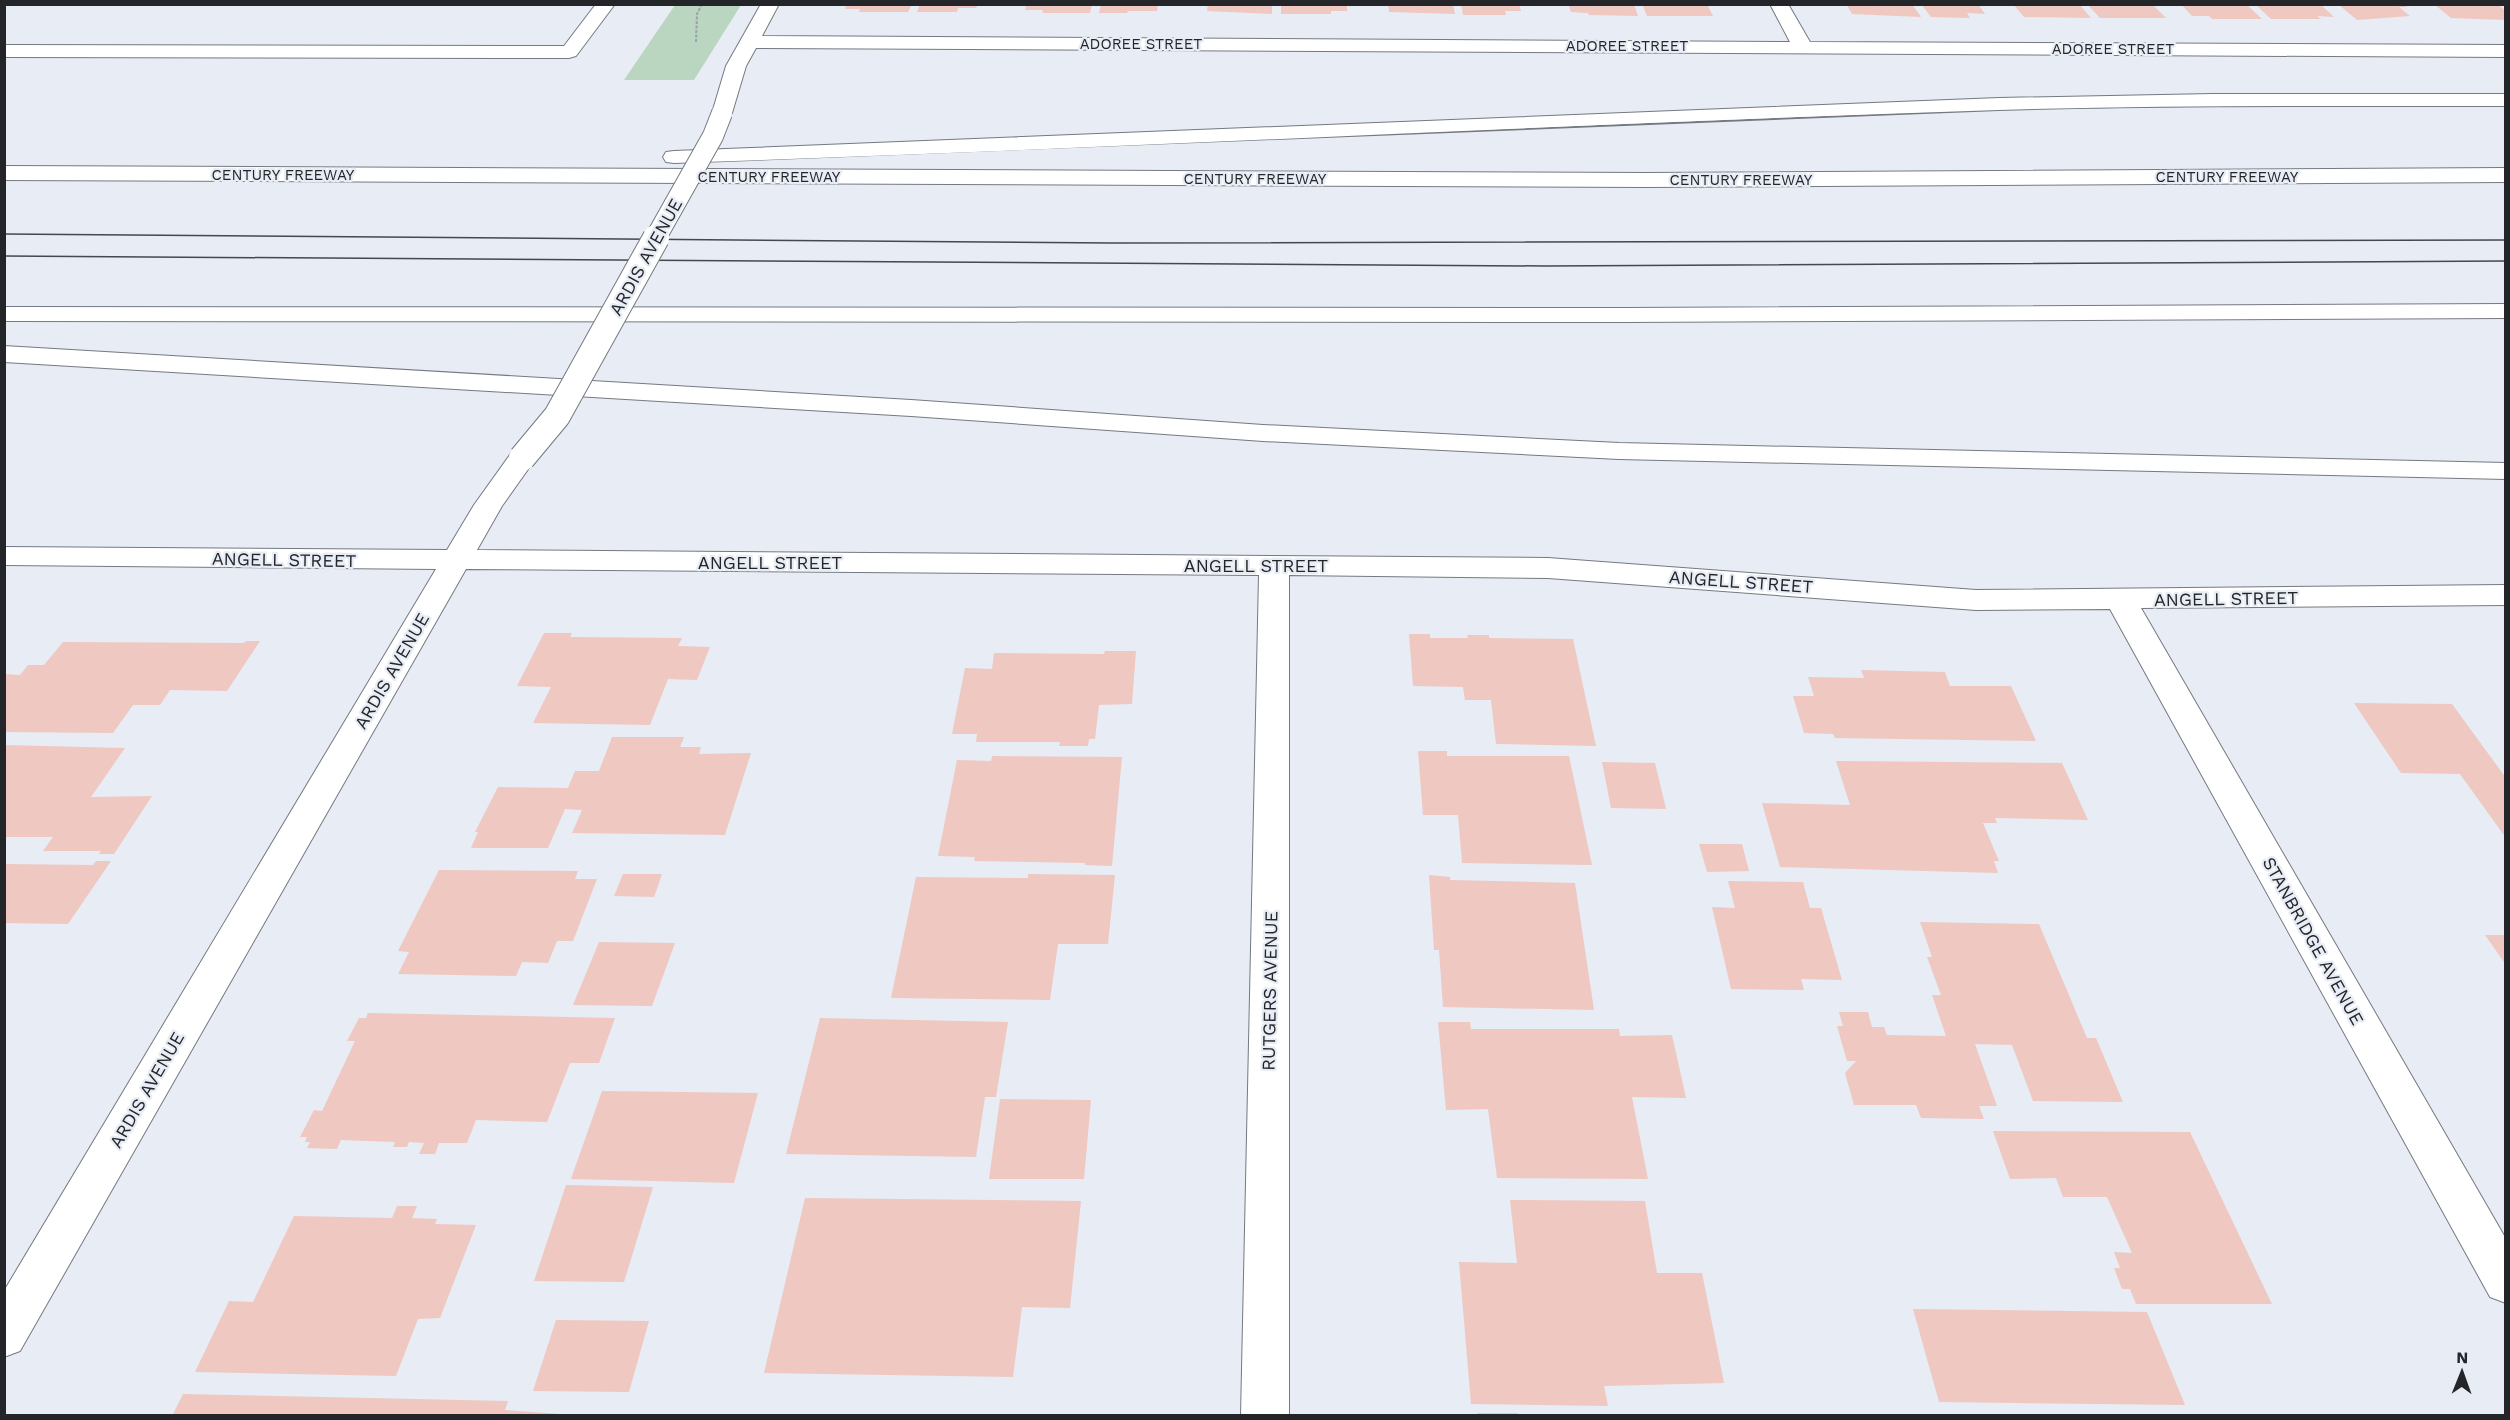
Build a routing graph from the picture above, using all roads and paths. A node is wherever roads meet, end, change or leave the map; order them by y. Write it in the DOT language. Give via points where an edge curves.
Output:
graph roads {
  1 [pos="606,4"];
  2 [pos="770,4"];
  3 [pos="1779,4"];
  4 [pos="749,42"];
  5 [pos="1803,47"];
  6 [pos="4,51"];
  7 [pos="2505,51"];
  8 [pos="2505,100"];
  9 [pos="4,173"];
  10 [pos="2505,175"];
  11 [pos="544,177"];
  12 [pos="2505,311"];
  13 [pos="4,314"];
  14 [pos="4,354"];
  15 [pos="2505,471"];
  16 [pos="4,556"];
  17 [pos="456,561"];
  18 [pos="1274,567"];
  19 [pos="2505,595"];
  20 [pos="2121,600"];
  21 [pos="2505,1282"];
  22 [pos="4,1335"];
  23 [pos="1266,1416"];
  1 -- 6 [label="main road" via="569,52"];
  2 -- 4 [label="main road, ARDIS AVENUE"];
  3 -- 5 [label="main road"];
  4 -- 5 [label="main road, ADOREE STREET"];
  4 -- 17 [label="main road, ARDIS AVENUE, bridge" via="736,66 713,136 557,416 488,505"];
  5 -- 7 [label="main road, ADOREE STREET"];
  8 -- 11 [label="main road" via="1999,104 895,150 686,155"];
  9 -- 11 [label="main road, CENTURY FREEWAY"];
  10 -- 11 [label="main road, CENTURY FREEWAY" via="1647,180"];
  12 -- 13 [label="main road"];
  14 -- 15 [label="main road" via="1263,433 1619,451"];
  16 -- 17 [label="main road, ANGELL STREET"];
  17 -- 18 [label="main road, ANGELL STREET"];
  17 -- 22 [label="main road, ARDIS AVENUE"];
  18 -- 20 [label="main road, ANGELL STREET" via="1548,568 1976,600"];
  18 -- 23 [label="main road, RUTGERS AVENUE"];
  19 -- 20 [label="main road, ANGELL STREET"];
  20 -- 21 [label="main road, STANBRIDGE AVENUE"];
}
